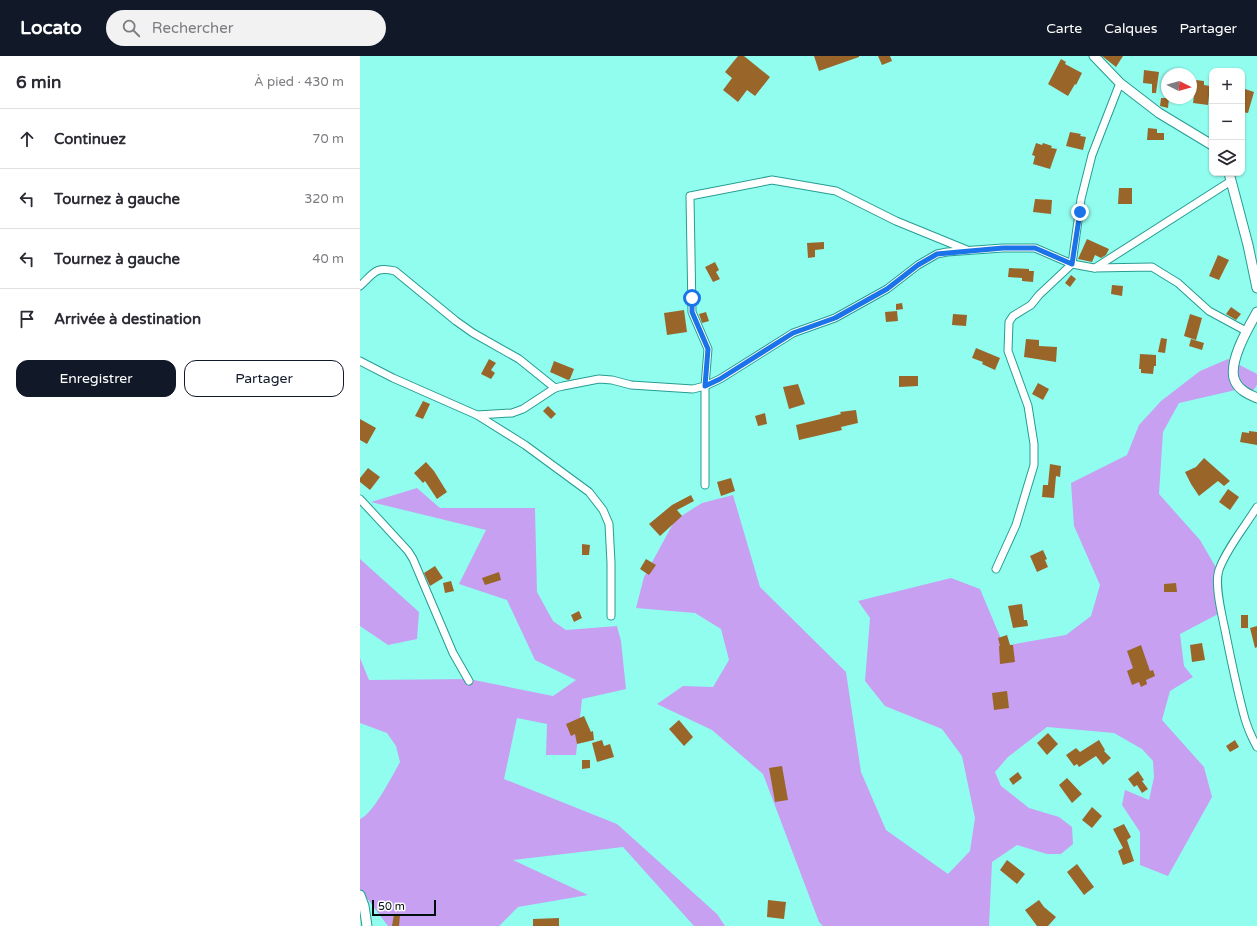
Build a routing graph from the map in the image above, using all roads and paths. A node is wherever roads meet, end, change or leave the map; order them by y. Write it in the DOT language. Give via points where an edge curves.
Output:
graph roads {
  1 [pos="1094,56"];
  2 [pos="1120,83"];
  3 [pos="1209,143"];
  4 [pos="1230,177"];
  5 [pos="970,251"];
  6 [pos="1072,264"];
  7 [pos="1094,268"];
  8 [pos="360,286"];
  9 [pos="1257,288"];
  10 [pos="1257,312"];
  11 [pos="1246,332"];
  12 [pos="360,361"];
  13 [pos="705,386"];
  14 [pos="555,388"];
  15 [pos="1257,398"];
  16 [pos="477,414"];
  17 [pos="705,485"];
  18 [pos="360,499"];
  19 [pos="1257,507"];
  20 [pos="996,569"];
  21 [pos="611,616"];
  22 [pos="469,681"];
  23 [pos="1257,747"];
  24 [pos="360,895"];
  25 [pos="368,926"];
  1 -- 2 [label="street"];
  2 -- 3 [label="street" via="1159,112"];
  2 -- 6 [label="street" via="1092,155"];
  4 -- 7 [label="street"];
  4 -- 9 [label="street"];
  5 -- 6 [label="street" via="1035,248"];
  5 -- 13 [label="street" via="937,254 887,289 835,318 793,333"];
  5 -- 13 [label="street" via="896,221 836,191 772,180 690,196 692,312 708,349"];
  6 -- 7 [label="street"];
  6 -- 20 [label="street" via="1031,305 1013,316 1009,322 1008,351 1028,406 1034,444 1034,466 1016,525"];
  7 -- 11 [label="street" via="1152,267 1178,283 1209,311"];
  8 -- 14 [label="street" via="377,270 384,268 396,271 456,321 519,358"];
  10 -- 11 [label="street"];
  11 -- 15 [label="street" via="1233,370 1240,389"];
  12 -- 16 [label="street"];
  13 -- 14 [label="street" via="693,389 631,385 599,379"];
  13 -- 17 [label="street"];
  14 -- 16 [label="street" via="512,413"];
  16 -- 21 [label="street" via="589,492 603,510 608,524 611,563"];
  18 -- 22 [label="street" via="408,550 453,654"];
  19 -- 23 [label="street" via="1224,559 1218,571 1217,582 1245,720"];
  24 -- 25 [label="street"];
}
